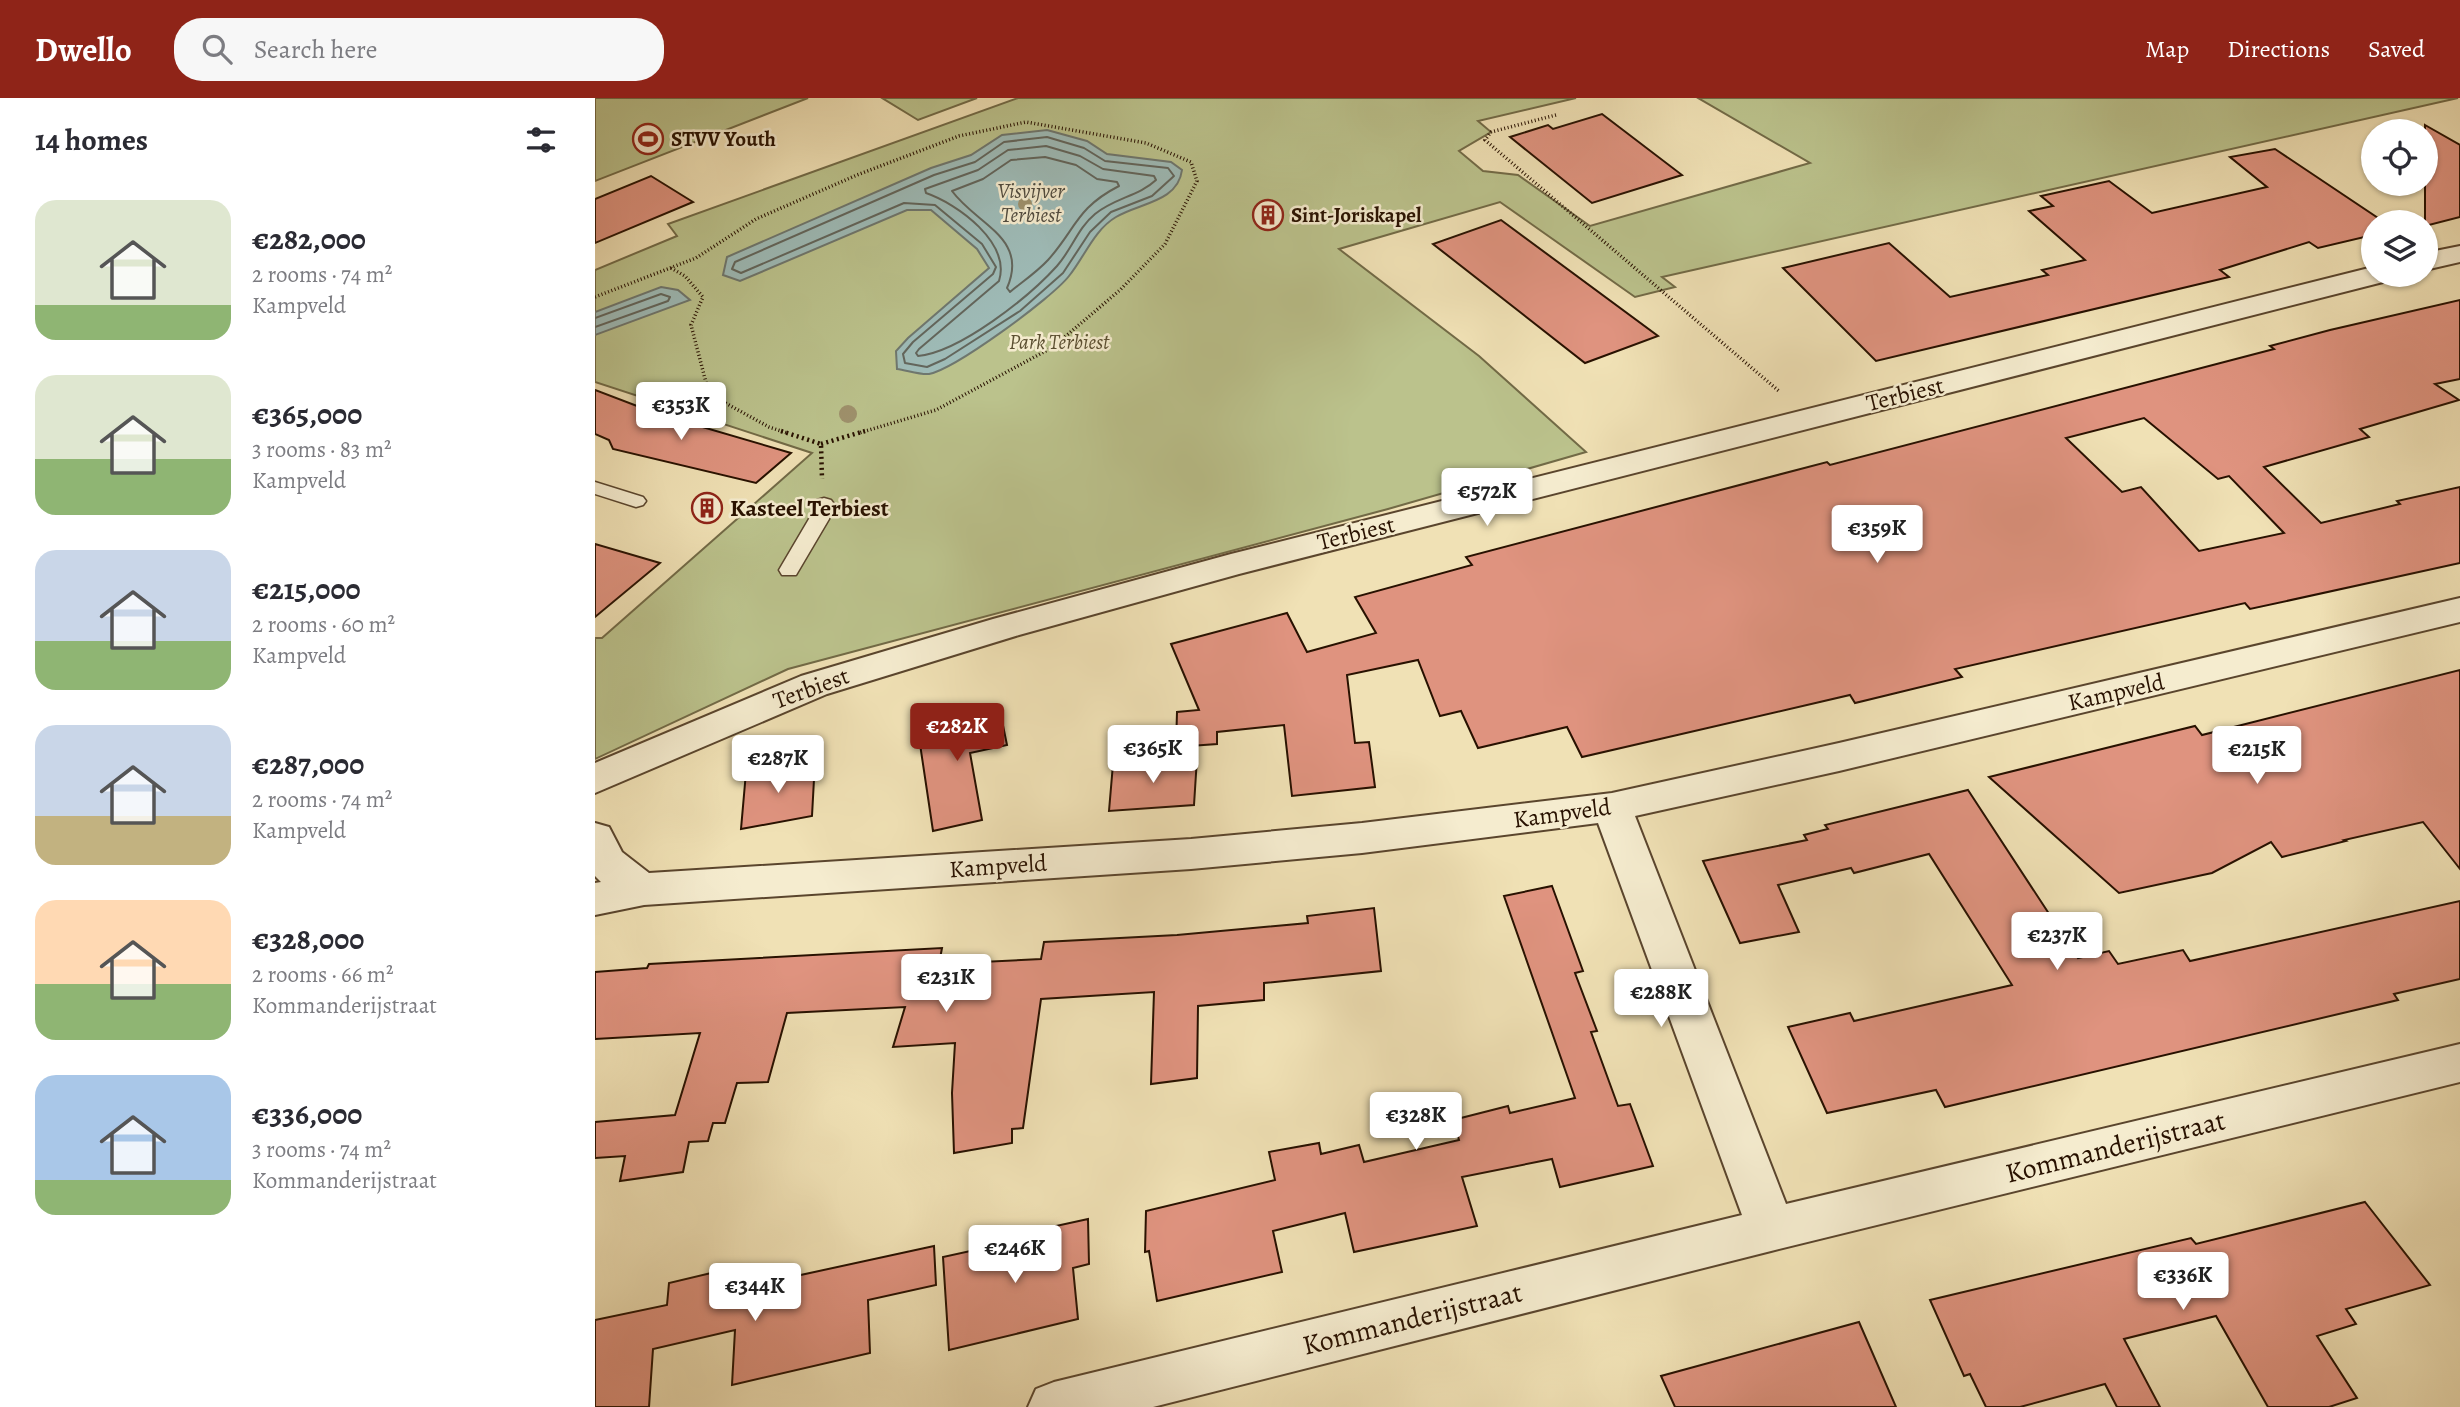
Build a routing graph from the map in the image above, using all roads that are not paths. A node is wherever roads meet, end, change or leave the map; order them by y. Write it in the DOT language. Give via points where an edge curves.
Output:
graph roads {
  1 [pos="2460,254"];
  2 [pos="2438,259"];
  3 [pos="2361,279"];
  4 [pos="595,488"];
  5 [pos="636,501"];
  6 [pos="824,504"];
  7 [pos="789,570"];
  8 [pos="2460,610"];
  9 [pos="595,779"];
  10 [pos="1612,807"];
  11 [pos="595,838"];
  12 [pos="644,889"];
  13 [pos="595,899"];
  14 [pos="2460,1063"];
  15 [pos="1771,1229"];
  16 [pos="1054,1407"];
  1 -- 2 [label="street"];
  3 -- 9 [label="street, Terbiest" via="1244,561 1006,627 814,685"];
  4 -- 5 [label="lane"];
  6 -- 7 [label="lane"];
  8 -- 10 [label="street, Kampveld"];
  10 -- 12 [label="street, Kampveld" via="1191,854"];
  10 -- 15 [label="street"];
  11 -- 12 [label="street" via="603,861"];
  12 -- 13 [label="street, Kampveld"];
  14 -- 15 [label="street, Kommanderijstraat"];
  15 -- 16 [label="street, Kommanderijstraat"];
}
